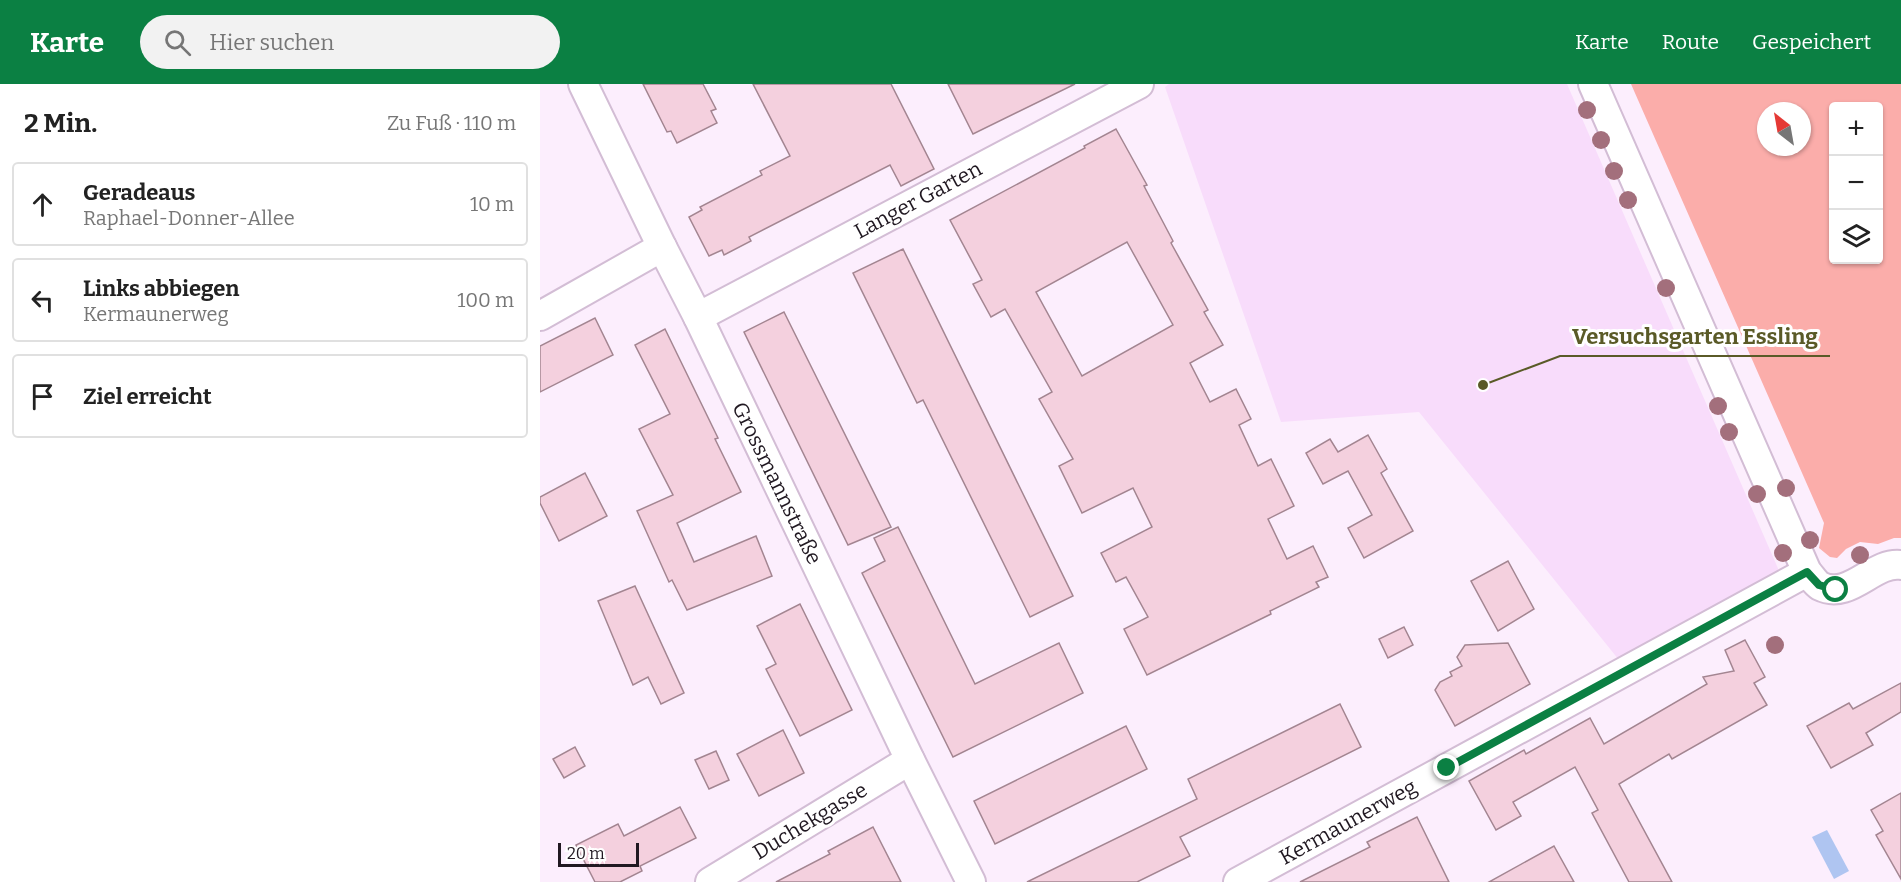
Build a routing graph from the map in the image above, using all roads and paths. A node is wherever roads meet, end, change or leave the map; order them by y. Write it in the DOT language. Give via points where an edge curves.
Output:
graph roads {
  1 [pos="583,84"];
  2 [pos="1139,84"];
  3 [pos="1593,84"];
  4 [pos="662,247"];
  5 [pos="540,316"];
  6 [pos="698,317"];
  7 [pos="1901,565"];
  8 [pos="1807,572"];
  9 [pos="910,760"];
  10 [pos="710,882"];
  11 [pos="971,882"];
  12 [pos="1238,882"];
  1 -- 4 [label="street, Grossmannstraße"];
  2 -- 6 [label="street, Langer Garten"];
  3 -- 8 [label="street"];
  4 -- 5 [label="street"];
  4 -- 6 [label="street, Grossmannstraße"];
  6 -- 9 [label="street, Grossmannstraße"];
  7 -- 8 [label="street" via="1893,564 1836,590 1819,585"];
  8 -- 12 [label="street, Kermaunerweg"];
  9 -- 10 [label="street, Duchekgasse"];
  9 -- 11 [label="street, Grossmannstraße"];
}
